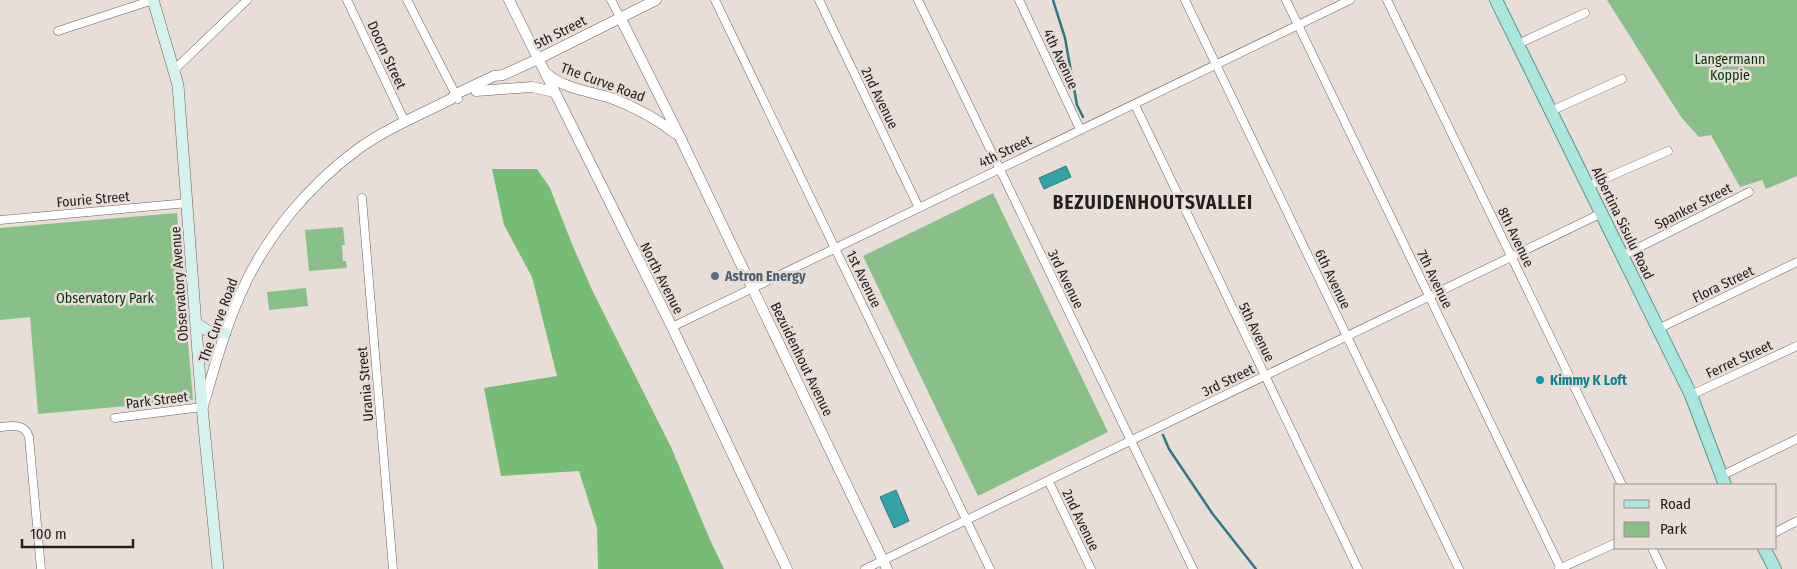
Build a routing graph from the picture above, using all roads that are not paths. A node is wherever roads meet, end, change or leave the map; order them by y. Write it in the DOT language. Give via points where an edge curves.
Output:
graph roads {
  1 [pos="153,0"];
  2 [pos="247,0"];
  3 [pos="347,0"];
  4 [pos="407,0"];
  5 [pos="509,0"];
  6 [pos="612,0"];
  7 [pos="656,0"];
  8 [pos="715,0"];
  9 [pos="818,0"];
  10 [pos="918,0"];
  11 [pos="1019,0"];
  12 [pos="1185,0"];
  13 [pos="1286,0"];
  14 [pos="1350,0"];
  15 [pos="1387,0"];
  16 [pos="1496,0"];
  17 [pos="1585,13"];
  18 [pos="620,17"];
  19 [pos="1298,25"];
  20 [pos="58,31"];
  21 [pos="1518,44"];
  22 [pos="538,59"];
  23 [pos="1216,65"];
  24 [pos="174,70"];
  25 [pos="543,71"];
  26 [pos="503,75"];
  27 [pos="1622,79"];
  28 [pos="570,86"];
  29 [pos="476,91"];
  30 [pos="554,92"];
  31 [pos="455,98"];
  32 [pos="560,104"];
  33 [pos="1135,105"];
  34 [pos="1551,111"];
  35 [pos="405,122"];
  36 [pos="1080,129"];
  37 [pos="679,135"];
  38 [pos="1668,151"];
  39 [pos="998,168"];
  40 [pos="1588,186"];
  41 [pos="1749,192"];
  42 [pos="362,198"];
  43 [pos="188,203"];
  44 [pos="919,208"];
  45 [pos="1602,213"];
  46 [pos="0,220"];
  47 [pos="835,248"];
  48 [pos="1622,256"];
  49 [pos="1511,257"];
  50 [pos="1797,262"];
  51 [pos="752,288"];
  52 [pos="1430,296"];
  53 [pos="197,324"];
  54 [pos="672,327"];
  55 [pos="1660,328"];
  56 [pos="225,333"];
  57 [pos="1347,337"];
  58 [pos="1797,346"];
  59 [pos="1265,376"];
  60 [pos="1691,395"];
  61 [pos="202,407"];
  62 [pos="115,418"];
  63 [pos="0,427"];
  64 [pos="1797,439"];
  65 [pos="1130,441"];
  66 [pos="1725,478"];
  67 [pos="1048,482"];
  68 [pos="1622,484"];
  69 [pos="967,520"];
  70 [pos="1797,521"];
  71 [pos="1777,531"];
  72 [pos="1614,544"];
  73 [pos="1652,549"];
  74 [pos="1755,549"];
  75 [pos="1765,549"];
  76 [pos="884,565"];
  77 [pos="41,569"];
  78 [pos="218,569"];
  79 [pos="394,569"];
  80 [pos="787,569"];
  81 [pos="865,569"];
  82 [pos="990,569"];
  83 [pos="1091,569"];
  84 [pos="1193,569"];
  85 [pos="1358,569"];
  86 [pos="1459,569"];
  87 [pos="1560,569"];
  88 [pos="1662,569"];
  89 [pos="1765,569"];
  90 [pos="1775,569"];
  1 -- 20 [label="street"];
  1 -- 24 [label="main road, Observatory Avenue"];
  2 -- 24 [label="street"];
  3 -- 35 [label="street, Doorn Street"];
  4 -- 31 [label="street"];
  5 -- 22 [label="street, North Avenue"];
  6 -- 18 [label="street, Bezuidenhout Avenue"];
  7 -- 18 [label="street, 5th Street"];
  8 -- 47 [label="street, 1st Avenue"];
  9 -- 44 [label="street, 2nd Avenue"];
  10 -- 39 [label="street, 3rd Avenue"];
  11 -- 36 [label="street, 4th Avenue"];
  12 -- 23 [label="street, 6th Avenue"];
  13 -- 19 [label="street, 7th Avenue"];
  14 -- 19 [label="street, 4th Street"];
  15 -- 49 [label="street, 8th Avenue"];
  16 -- 21 [label="main road, Albertina Sisulu Road"];
  17 -- 21 [label="street"];
  18 -- 22 [label="street, 5th Street"];
  18 -- 37 [label="street, Bezuidenhout Avenue"];
  19 -- 23 [label="street, 4th Street"];
  19 -- 52 [label="street, 7th Avenue"];
  21 -- 34 [label="main road, Albertina Sisulu Road"];
  22 -- 25 [label="street, North Avenue"];
  22 -- 26 [label="street, 5th Street"];
  23 -- 33 [label="street, 4th Street"];
  23 -- 57 [label="street, 6th Avenue"];
  24 -- 43 [label="main road, Observatory Avenue"];
  25 -- 28 [label="street, The Curve Road" via="557,82"];
  25 -- 30 [label="street, North Avenue"];
  26 -- 29 [label="street, 5th Street"];
  26 -- 31 [label="street, 5th Street" via="494,76"];
  27 -- 34 [label="street"];
  28 -- 32 [label="street" via="562,95"];
  28 -- 37 [label="street, The Curve Road" via="645,112"];
  29 -- 30 [label="street" via="532,87"];
  29 -- 31 [label="street, 5th Street"];
  30 -- 32 [label="street, North Avenue"];
  31 -- 35 [label="street, The Curve Road"];
  32 -- 54 [label="street, North Avenue"];
  33 -- 36 [label="street, 4th Street"];
  33 -- 59 [label="street, 5th Avenue"];
  34 -- 40 [label="main road, Albertina Sisulu Road"];
  35 -- 56 [label="street, The Curve Road" via="359,149 290,213 249,276"];
  36 -- 39 [label="street, 4th Street"];
  37 -- 51 [label="street, Bezuidenhout Avenue"];
  38 -- 40 [label="street"];
  39 -- 44 [label="street, 4th Street"];
  39 -- 65 [label="street, 3rd Avenue"];
  40 -- 45 [label="main road, Albertina Sisulu Road"];
  41 -- 48 [label="street, Spanker Street"];
  42 -- 79 [label="street, Urania Street"];
  43 -- 46 [label="street, Fourie Street"];
  43 -- 53 [label="main road, Observatory Avenue"];
  44 -- 47 [label="street, 4th Street"];
  45 -- 48 [label="main road, Albertina Sisulu Road"];
  45 -- 49 [label="street, 3rd Street"];
  47 -- 51 [label="street, 4th Street"];
  47 -- 69 [label="street, 1st Avenue"];
  48 -- 55 [label="main road, Albertina Sisulu Road"];
  49 -- 52 [label="street, 3rd Street"];
  49 -- 68 [label="street, 8th Avenue"];
  50 -- 55 [label="street, Flora Street"];
  51 -- 54 [label="street, 4th Street"];
  51 -- 76 [label="street, Bezuidenhout Avenue"];
  52 -- 57 [label="street, 3rd Street"];
  52 -- 87 [label="street, 7th Avenue"];
  53 -- 56 [label="main road" via="210,332"];
  53 -- 61 [label="main road, Observatory Avenue"];
  54 -- 80 [label="street, North Avenue"];
  55 -- 60 [label="main road, Albertina Sisulu Road"];
  56 -- 61 [label="street, The Curve Road"];
  57 -- 59 [label="street, 3rd Street"];
  57 -- 86 [label="street, 6th Avenue"];
  58 -- 60 [label="street, Ferret Street"];
  59 -- 65 [label="street, 3rd Street"];
  59 -- 85 [label="street, 5th Avenue"];
  60 -- 66 [label="main road, Albertina Sisulu Road"];
  61 -- 62 [label="street, Park Street"];
  61 -- 78 [label="main road, Observatory Avenue"];
  63 -- 77 [label="street" via="23,428 28,433"];
  64 -- 66 [label="street"];
  65 -- 67 [label="street, 3rd Street"];
  65 -- 84 [label="street, 3rd Avenue"];
  67 -- 69 [label="street, 3rd Street"];
  67 -- 83 [label="street, 2nd Avenue"];
  69 -- 76 [label="street, 3rd Street"];
  69 -- 82 [label="street, 1st Avenue"];
  70 -- 71 [label="street"];
  72 -- 87 [label="street"];
  73 -- 88 [label="street"];
  74 -- 89 [label="main road"];
  75 -- 90 [label="main road"];
  76 -- 81 [label="street, 3rd Street"];
}
